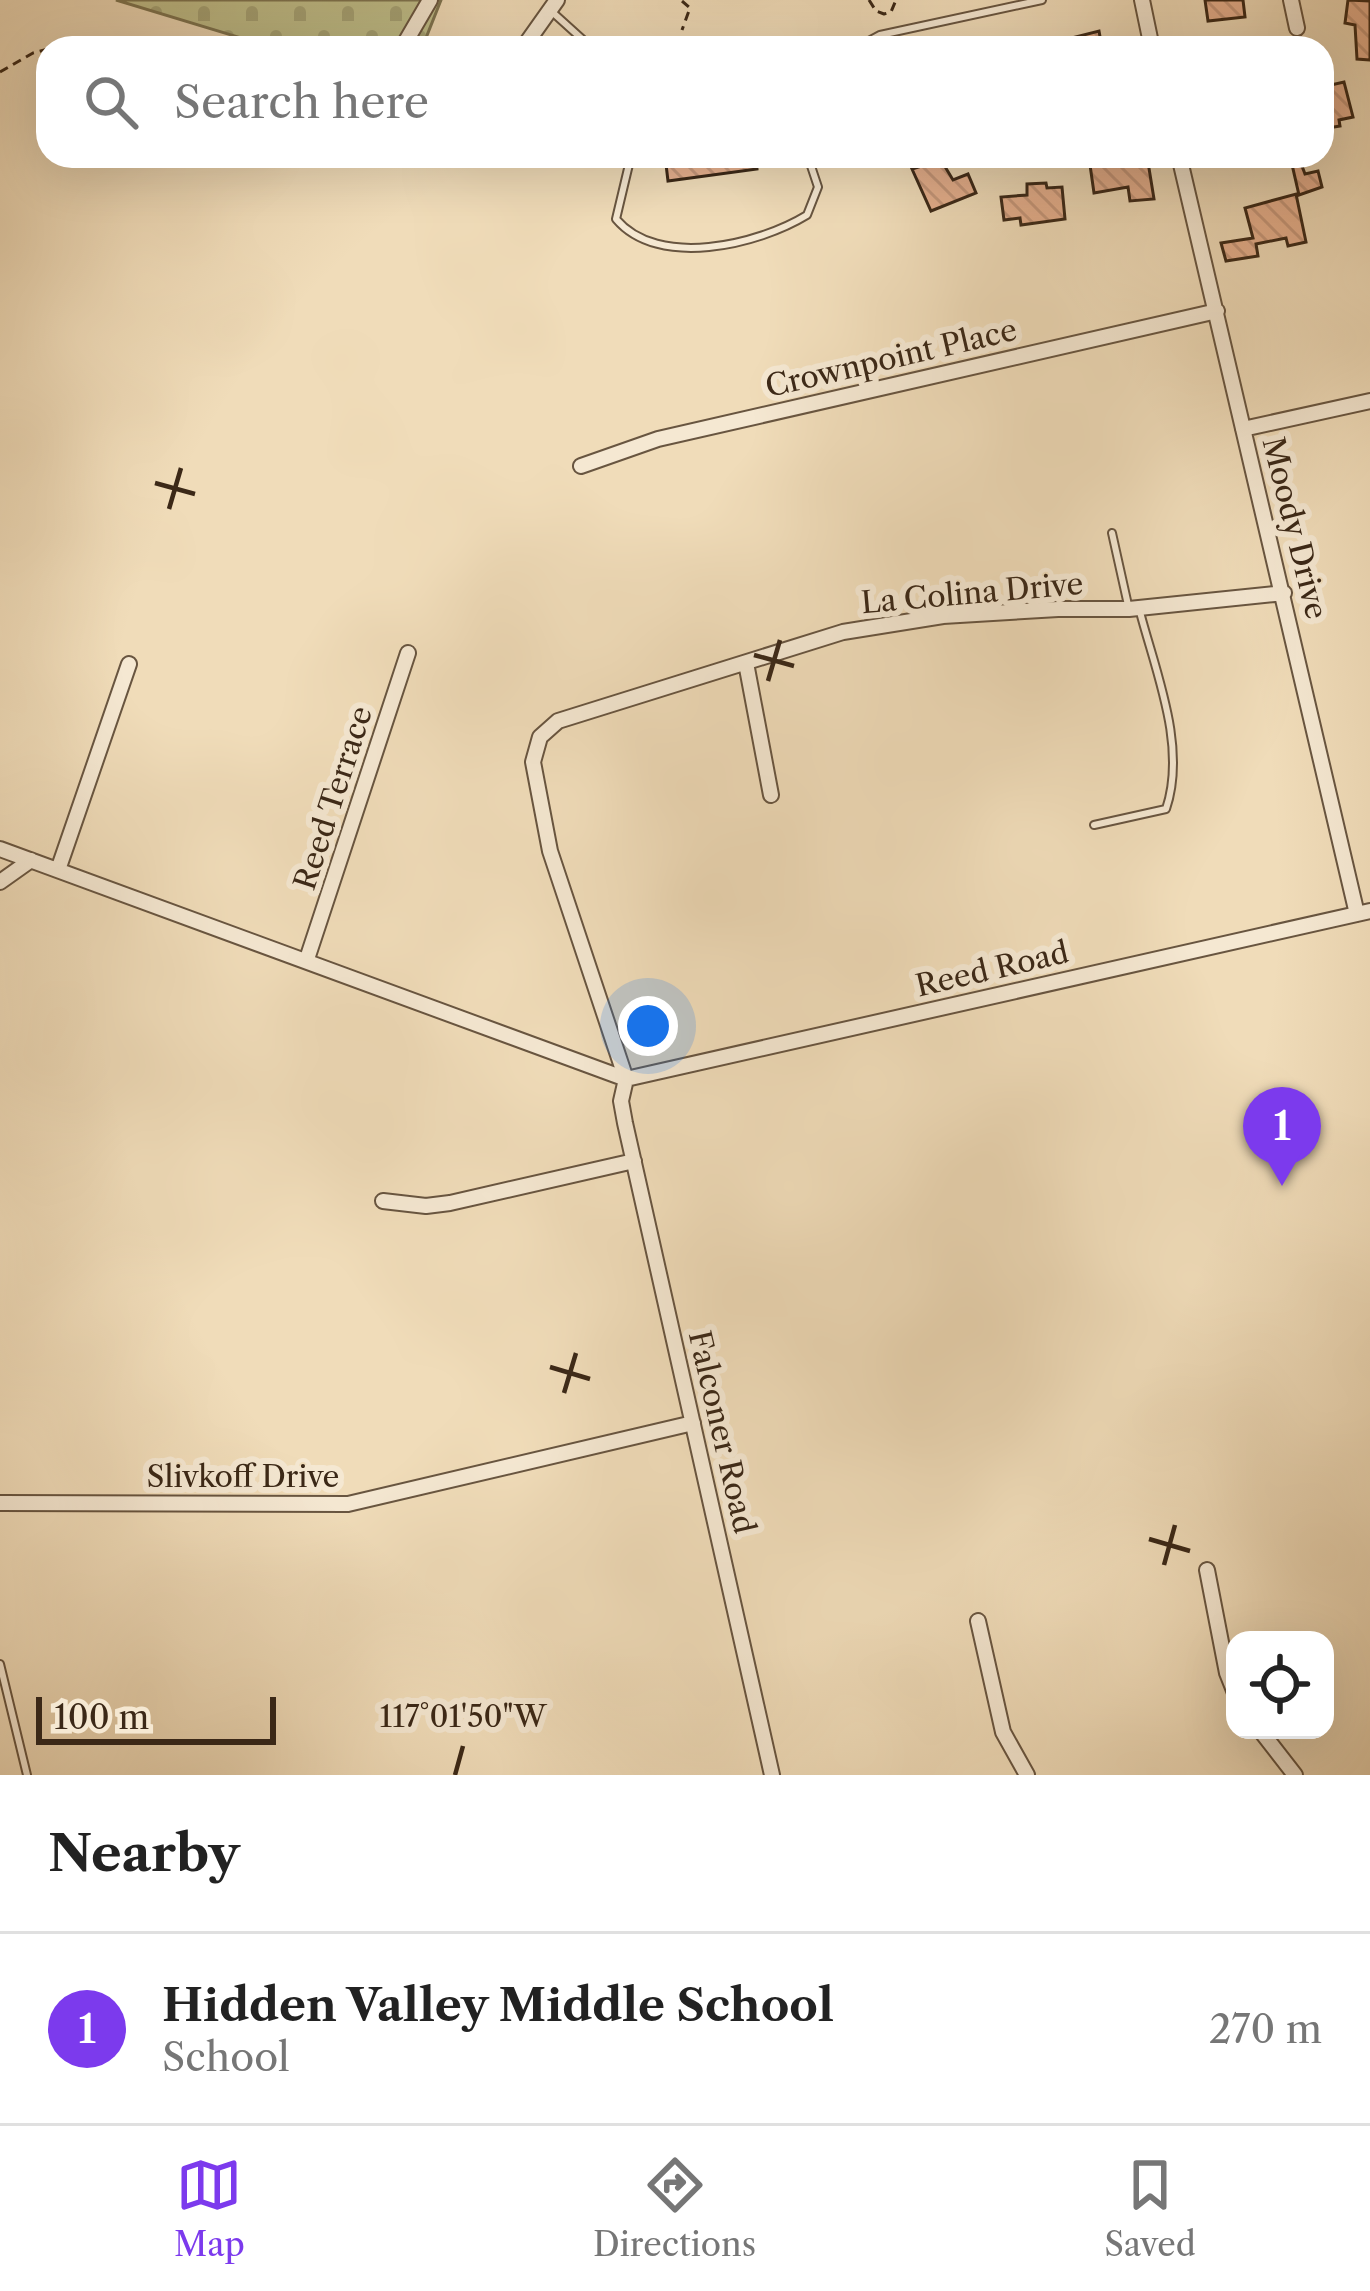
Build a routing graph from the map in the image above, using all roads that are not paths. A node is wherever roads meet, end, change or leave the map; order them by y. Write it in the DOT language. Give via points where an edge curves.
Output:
graph roads {
  1 [pos="430,0"];
  2 [pos="1042,0"];
  3 [pos="1142,0"];
  4 [pos="1291,0"];
  5 [pos="554,5"];
  6 [pos="1298,28"];
  7 [pos="409,36"];
  8 [pos="532,36"];
  9 [pos="581,36"];
  10 [pos="878,36"];
  11 [pos="1150,36"];
  12 [pos="628,168"];
  13 [pos="811,168"];
  14 [pos="1182,168"];
  15 [pos="1216,311"];
  16 [pos="1370,401"];
  17 [pos="1243,429"];
  18 [pos="581,466"];
  19 [pos="1112,532"];
  20 [pos="1283,593"];
  21 [pos="1134,609"];
  22 [pos="409,653"];
  23 [pos="746,663"];
  24 [pos="129,664"];
  25 [pos="771,795"];
  26 [pos="1094,825"];
  27 [pos="0,850"];
  28 [pos="31,860"];
  29 [pos="58,870"];
  30 [pos="0,881"];
  31 [pos="1364,912"];
  32 [pos="307,959"];
  33 [pos="626,1079"];
  34 [pos="634,1161"];
  35 [pos="383,1201"];
  36 [pos="693,1423"];
  37 [pos="0,1502"];
  38 [pos="1207,1570"];
  39 [pos="978,1622"];
  40 [pos="0,1664"];
  41 [pos="1226,1668"];
  42 [pos="1267,1739"];
  43 [pos="27,1775"];
  44 [pos="772,1775"];
  45 [pos="1027,1775"];
  46 [pos="1295,1775"];
  1 -- 7 [label="street"];
  2 -- 10 [label="lane"];
  3 -- 11 [label="street"];
  4 -- 6 [label="street"];
  5 -- 8 [label="street"];
  5 -- 9 [label="lane"];
  12 -- 13 [label="lane" via="616,219 648,244 680,249 766,233 807,215 818,187"];
  14 -- 15 [label="street, Moody Drive"];
  15 -- 17 [label="street, Moody Drive"];
  15 -- 18 [label="street, Crownpoint Place" via="658,439"];
  16 -- 17 [label="street"];
  17 -- 20 [label="street, Moody Drive"];
  19 -- 21 [label="lane"];
  20 -- 21 [label="street, La Colina Drive"];
  20 -- 31 [label="street, Moody Drive"];
  21 -- 23 [label="street, La Colina Drive" via="943,616 843,632"];
  21 -- 26 [label="lane" via="1174,751 1174,785 1166,809"];
  22 -- 32 [label="street, Reed Terrace"];
  23 -- 25 [label="street"];
  23 -- 33 [label="street, La Colina Drive" via="558,721 540,737 533,762 550,851"];
  24 -- 29 [label="street"];
  27 -- 28 [label="street"];
  28 -- 29 [label="street"];
  28 -- 30 [label="street"];
  29 -- 32 [label="street"];
  31 -- 33 [label="street, Reed Road"];
  32 -- 33 [label="street"];
  33 -- 34 [label="street, Falconer Road" via="621,1101"];
  34 -- 35 [label="street" via="450,1203"];
  34 -- 36 [label="street, Falconer Road"];
  36 -- 37 [label="street, Slivkoff Drive" via="348,1504"];
  36 -- 44 [label="street, Falconer Road"];
  38 -- 41 [label="street"];
  39 -- 45 [label="street" via="1003,1732"];
  40 -- 43 [label="lane"];
  42 -- 46 [label="street"];
}
